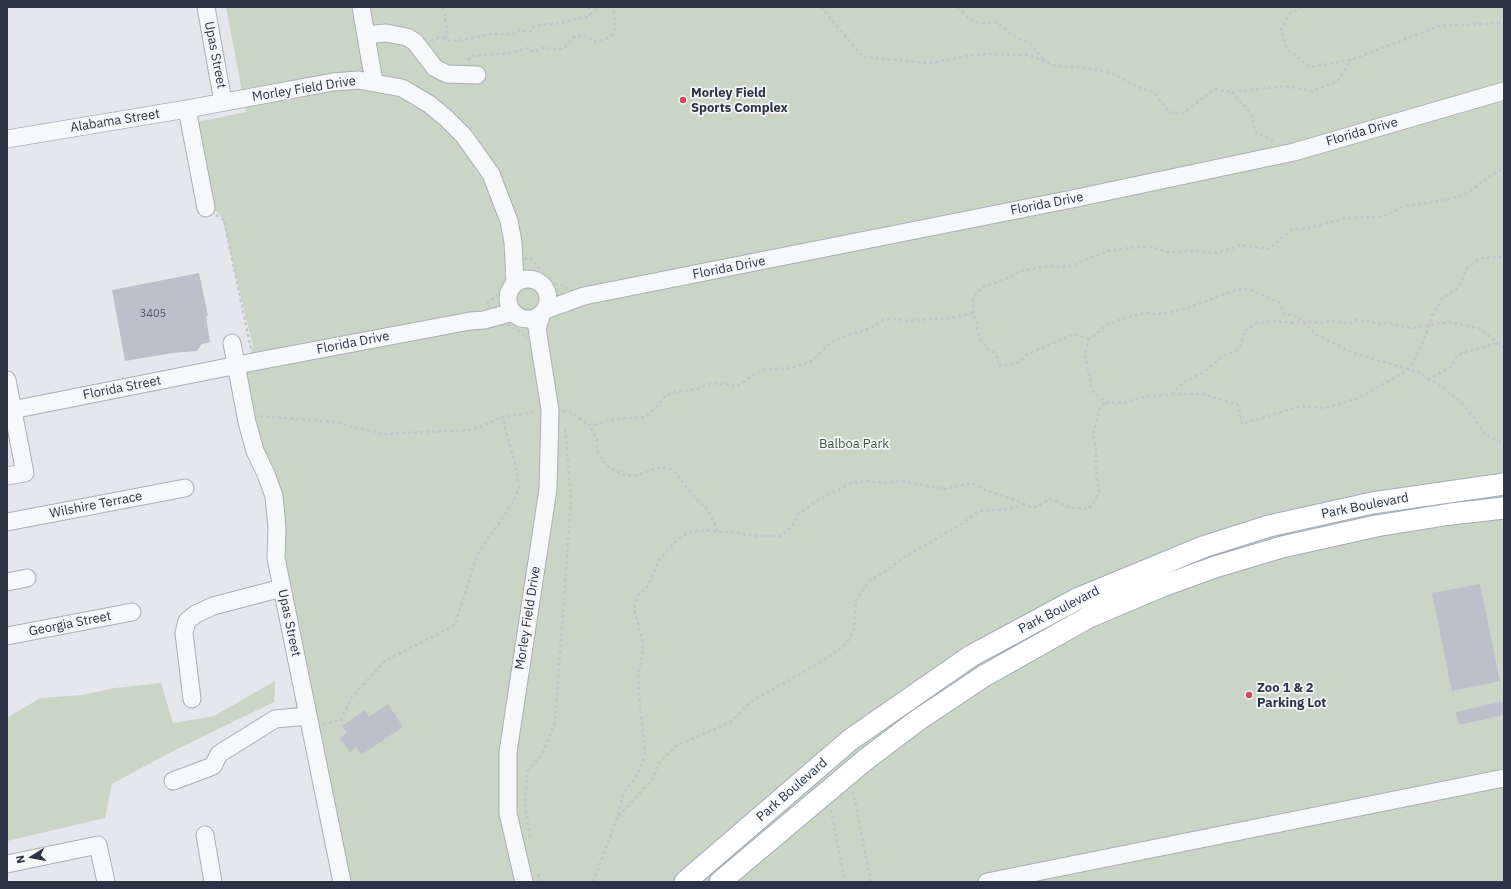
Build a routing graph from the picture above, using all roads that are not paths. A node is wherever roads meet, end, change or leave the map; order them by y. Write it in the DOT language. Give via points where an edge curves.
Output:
graph roads {
  1 [pos="206,7"];
  2 [pos="361,7"];
  3 [pos="366,35"];
  4 [pos="477,75"];
  5 [pos="374,82"];
  6 [pos="1504,91"];
  7 [pos="223,102"];
  8 [pos="187,109"];
  9 [pos="7,139"];
  10 [pos="206,208"];
  11 [pos="513,242"];
  12 [pos="540,284"];
  13 [pos="512,288"];
  14 [pos="584,296"];
  15 [pos="544,312"];
  16 [pos="517,315"];
  17 [pos="470,321"];
  18 [pos="232,343"];
  19 [pos="540,352"];
  20 [pos="237,366"];
  21 [pos="7,380"];
  22 [pos="10,411"];
  23 [pos="7,476"];
  24 [pos="1504,484"];
  25 [pos="184,488"];
  26 [pos="1504,508"];
  27 [pos="7,522"];
  28 [pos="27,578"];
  29 [pos="7,582"];
  30 [pos="282,588"];
  31 [pos="132,612"];
  32 [pos="7,636"];
  33 [pos="192,699"];
  34 [pos="309,722"];
  35 [pos="1504,778"];
  36 [pos="173,781"];
  37 [pos="205,835"];
  38 [pos="7,864"];
  39 [pos="106,882"];
  40 [pos="213,882"];
  41 [pos="342,882"];
  42 [pos="524,882"];
  43 [pos="685,882"];
  44 [pos="720,882"];
  45 [pos="987,882"];
  1 -- 7 [label="street, Upas Street"];
  2 -- 3 [label="street"];
  3 -- 4 [label="street" via="386,33 406,37 415,42 435,68 447,74"];
  3 -- 5 [label="street"];
  5 -- 7 [label="street, Morley Field Drive" via="333,82"];
  5 -- 11 [label="street, Morley Field Drive" via="402,88 429,104 464,136 491,174 509,221"];
  6 -- 14 [label="street, Florida Drive" via="1294,152"];
  7 -- 8 [label="street, Alabama Street"];
  8 -- 9 [label="street, Alabama Street"];
  8 -- 10 [label="street"];
  11 -- 12 [label="street, Morley Field Drive"];
  11 -- 13 [label="street, Morley Field Drive"];
  12 -- 13 [label="street" via="529,278"];
  12 -- 14 [label="street, Florida Drive" via="556,292"];
  12 -- 15 [label="street" via="548,303"];
  13 -- 16 [label="street" via="508,300"];
  13 -- 17 [label="street, Florida Drive" via="500,304"];
  14 -- 15 [label="street, Florida Drive"];
  15 -- 16 [label="street" via="534,318"];
  15 -- 19 [label="street, Morley Field Drive" via="537,328"];
  16 -- 17 [label="street, Florida Drive"];
  16 -- 19 [label="street, Morley Field Drive"];
  17 -- 20 [label="street, Florida Drive"];
  18 -- 20 [label="street, Upas Street"];
  19 -- 42 [label="street, Morley Field Drive" via="556,414 548,489 508,752 508,814"];
  20 -- 22 [label="street, Florida Street"];
  20 -- 30 [label="street, Upas Street" via="247,422 255,450 274,496 276,558"];
  21 -- 22 [label="street"];
  22 -- 23 [label="street" via="25,473"];
  24 -- 43 [label="main road, Park Boulevard" via="1372,503 1269,526 1203,547 1076,599 971,656 850,740"];
  25 -- 27 [label="street, Wilshire Terrace"];
  26 -- 44 [label="main road, Park Boulevard" via="1376,526 1282,547 1195,575 1089,617 984,676 918,720 865,760"];
  28 -- 29 [label="street"];
  30 -- 33 [label="street" via="213,606 187,621 184,633"];
  30 -- 34 [label="street, Upas Street"];
  31 -- 32 [label="street, Georgia Street"];
  34 -- 36 [label="street" via="275,719 218,754 213,766"];
  34 -- 41 [label="street, Upas Street"];
  35 -- 45 [label="street"];
  37 -- 40 [label="street"];
  38 -- 39 [label="street" via="98,845"];
}
